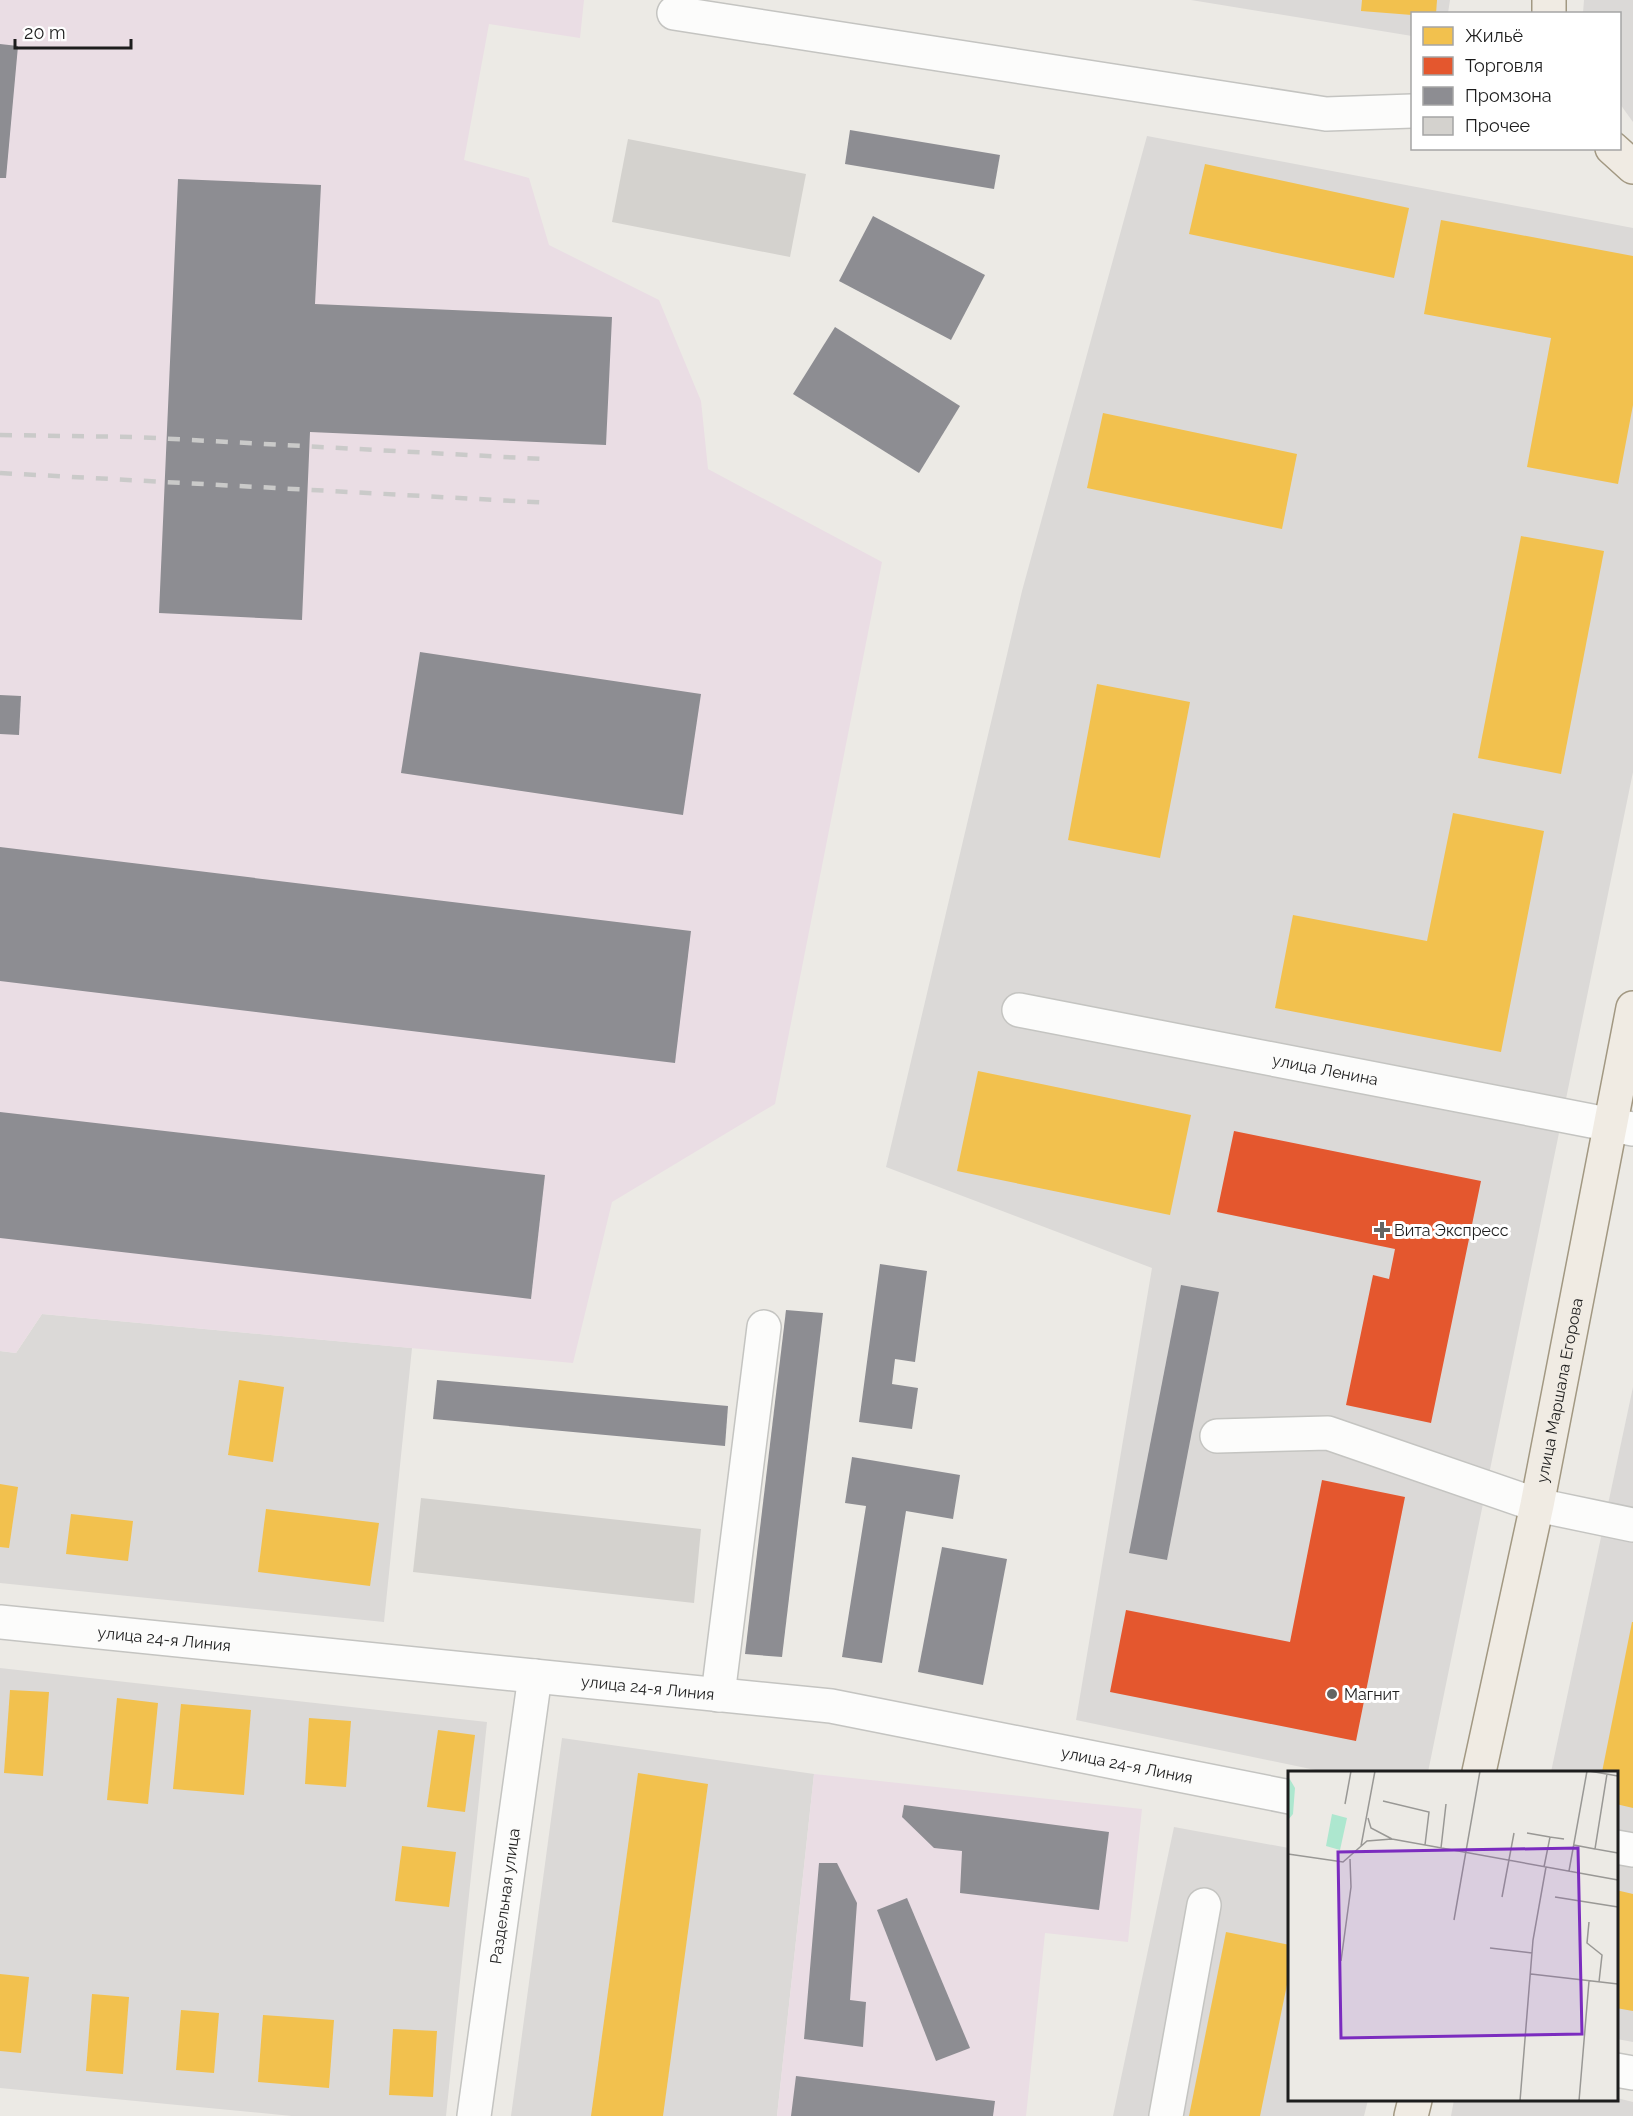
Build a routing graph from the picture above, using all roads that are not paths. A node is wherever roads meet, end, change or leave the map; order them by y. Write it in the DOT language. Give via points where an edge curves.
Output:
graph roads {
  1 [pos="674,13"];
  2 [pos="1411,111"];
  3 [pos="1614,150"];
  4 [pos="1633,167"];
  5 [pos="1633,1008"];
  6 [pos="1019,1010"];
  7 [pos="1621,1126"];
  8 [pos="764,1327"];
  9 [pos="1217,1436"];
  10 [pos="1537,1505"];
  11 [pos="1633,1525"];
  12 [pos="0,1622"];
  13 [pos="535,1676"];
  14 [pos="718,1695"];
  15 [pos="1479,1771"];
  16 [pos="1288,1797"];
  17 [pos="1618,1847"];
  18 [pos="1633,1850"];
  19 [pos="1204,1905"];
  20 [pos="1618,2070"];
  21 [pos="1633,2073"];
  22 [pos="1414,2101"];
  23 [pos="474,2116"];
  24 [pos="1166,2116"];
  25 [pos="1411,2116"];
  1 -- 2 [label="street" via="1326,114"];
  3 -- 4 [label="main road"];
  5 -- 7 [label="main road, улица Маршала Егорова"];
  6 -- 7 [label="street, улица Ленина"];
  7 -- 10 [label="main road, улица Маршала Егорова"];
  8 -- 14 [label="street"];
  9 -- 10 [label="street" via="1328,1433"];
  10 -- 11 [label="street"];
  10 -- 15 [label="main road, улица Маршала Егорова"];
  12 -- 13 [label="street, улица 24-я Линия"];
  13 -- 14 [label="street, улица 24-я Линия"];
  13 -- 23 [label="street, Раздельная улица"];
  14 -- 16 [label="street, улица 24-я Линия" via="831,1706"];
  17 -- 18 [label="street"];
  19 -- 24 [label="street"];
  20 -- 21 [label="street"];
  22 -- 25 [label="main road"];
}
